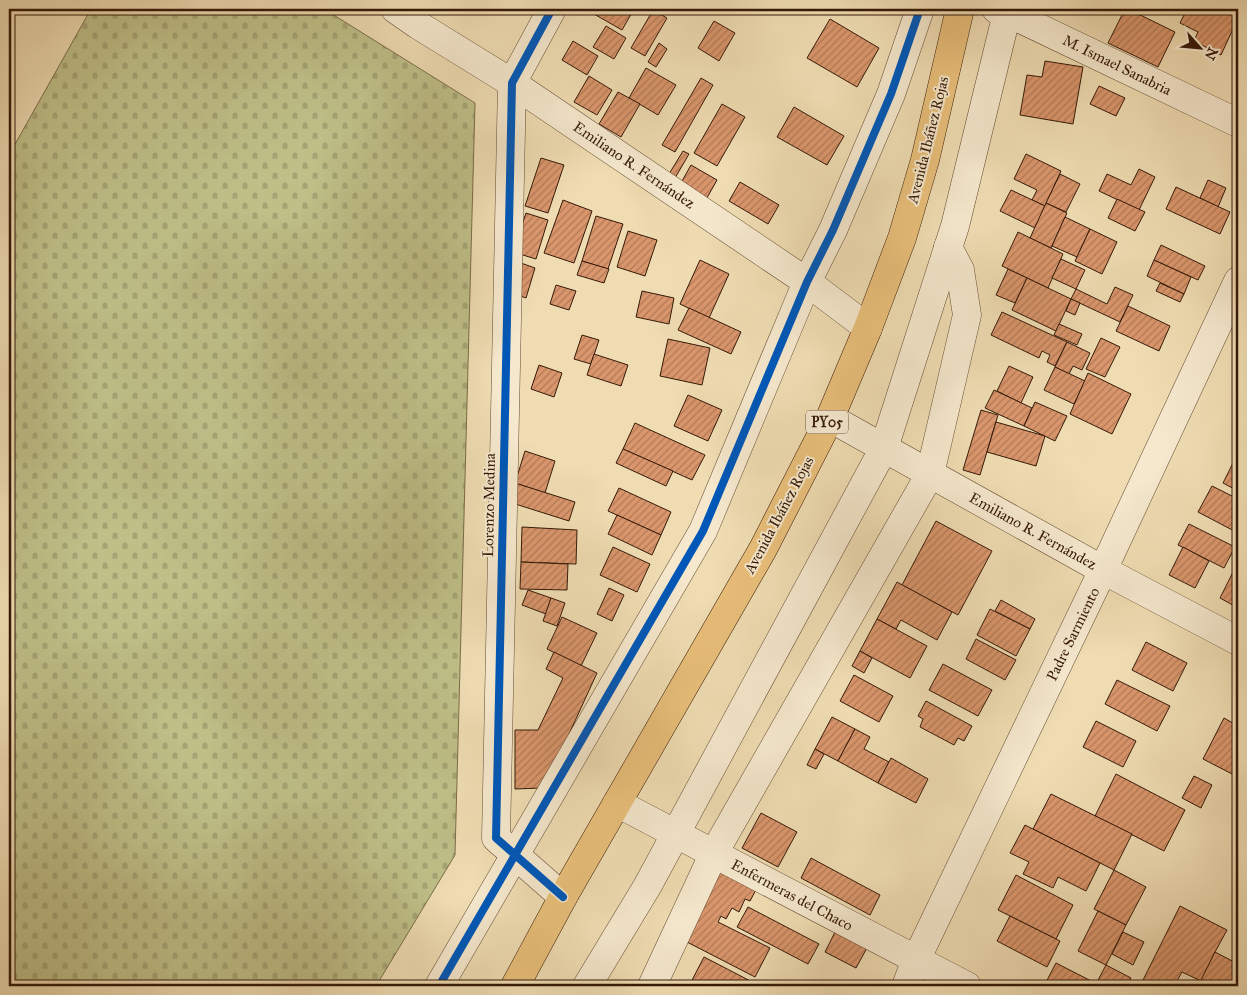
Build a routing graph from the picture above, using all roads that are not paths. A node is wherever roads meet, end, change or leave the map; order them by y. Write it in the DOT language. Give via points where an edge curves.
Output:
graph roads {
  1 [pos="395,9"];
  2 [pos="552,9"];
  3 [pos="920,9"];
  4 [pos="960,9"];
  5 [pos="1004,10"];
  6 [pos="512,83"];
  7 [pos="1238,123"];
  8 [pos="948,247"];
  9 [pos="807,282"];
  10 [pos="1238,282"];
  11 [pos="868,328"];
  12 [pos="830,418"];
  13 [pos="884,448"];
  14 [pos="930,474"];
  15 [pos="1103,570"];
  16 [pos="1238,642"];
  17 [pos="617,803"];
  18 [pos="676,834"];
  19 [pos="714,854"];
  20 [pos="516,855"];
  21 [pos="563,897"];
  22 [pos="916,960"];
  23 [pos="439,986"];
  24 [pos="515,986"];
  25 [pos="587,986"];
  26 [pos="652,986"];
  27 [pos="906,986"];
  28 [pos="967,986"];
  1 -- 6 [label="street, Emiliano R. Fernández"];
  2 -- 6 [label="street"];
  3 -- 9 [label="street" via="891,94 833,230"];
  4 -- 11 [label="highway, Avenida Ibáñez Rojas / PY05" via="925,160 902,238"];
  5 -- 7 [label="street, M. Ismael Sanabria"];
  5 -- 8 [label="street"];
  6 -- 9 [label="street, Emiliano R. Fernández"];
  6 -- 20 [label="street, Lorenzo Medina" via="496,838"];
  8 -- 13 [label="street"];
  8 -- 14 [label="street" via="960,270 967,315"];
  9 -- 11 [label="street, Emiliano R. Fernández"];
  9 -- 20 [label="street" via="703,531"];
  10 -- 15 [label="street, Padre Sarmiento"];
  11 -- 12 [label="highway, Avenida Ibáñez Rojas / PY05"];
  12 -- 13 [label="street, Emiliano R. Fernández"];
  12 -- 17 [label="highway, Avenida Ibáñez Rojas / PY05" via="762,549"];
  13 -- 14 [label="street, Emiliano R. Fernández"];
  13 -- 18 [label="street"];
  14 -- 15 [label="street, Emiliano R. Fernández"];
  14 -- 19 [label="street"];
  15 -- 16 [label="street, Emiliano R. Fernández"];
  15 -- 22 [label="street, Padre Sarmiento"];
  17 -- 18 [label="street, Enfermeras del Chaco"];
  17 -- 21 [label="highway, PY05"];
  18 -- 19 [label="street, Enfermeras del Chaco"];
  18 -- 25 [label="street"];
  19 -- 22 [label="street, Enfermeras del Chaco"];
  19 -- 26 [label="street"];
  20 -- 21 [label="street, Lorenzo Medina"];
  20 -- 23 [label="street"];
  21 -- 24 [label="highway, PY05"];
  22 -- 27 [label="street, Padre Sarmiento"];
  22 -- 28 [label="street, Enfermeras del Chaco"];
}
